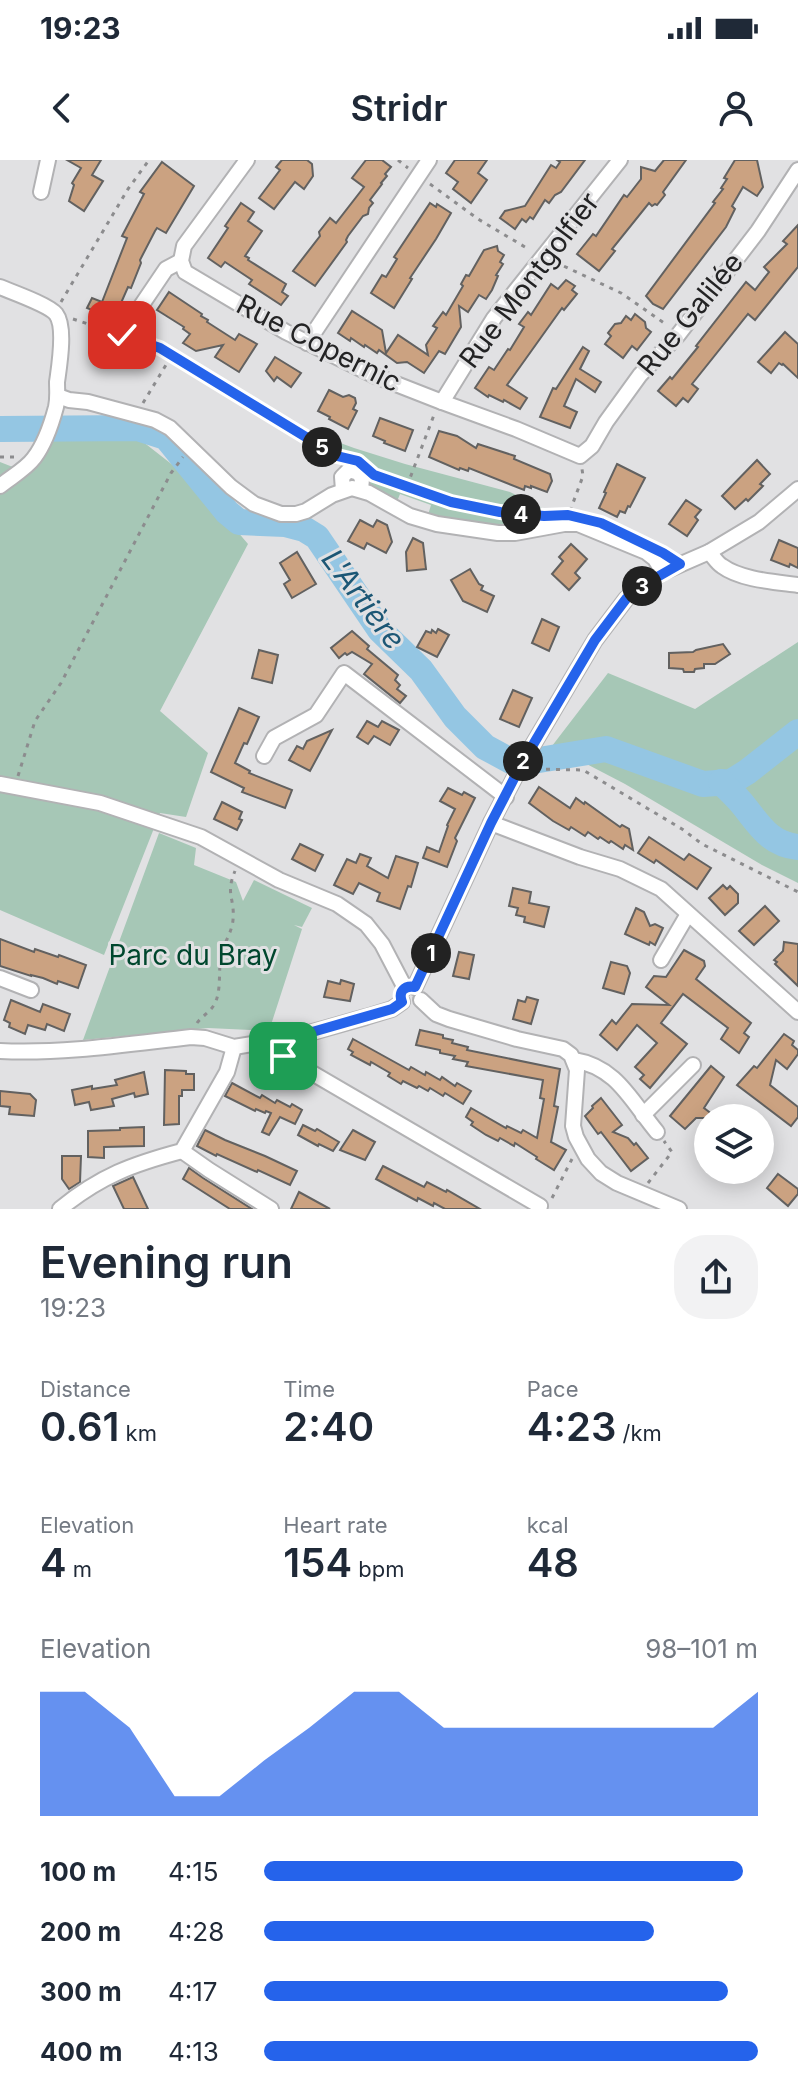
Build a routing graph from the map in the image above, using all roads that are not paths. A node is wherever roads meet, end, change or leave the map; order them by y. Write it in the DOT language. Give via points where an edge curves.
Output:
graph roads {
  1 [pos="48,160"];
  2 [pos="247,160"];
  3 [pos="429,160"];
  4 [pos="620,160"];
  5 [pos="798,170"];
  6 [pos="41,192"];
  7 [pos="181,261"];
  8 [pos="0,287"];
  9 [pos="141,306"];
  10 [pos="307,343"];
  11 [pos="57,402"];
  12 [pos="442,402"];
  13 [pos="580,456"];
  14 [pos="0,486"];
  15 [pos="798,489"];
  16 [pos="709,552"];
  17 [pos="663,572"];
  18 [pos="798,585"];
  19 [pos="264,756"];
  20 [pos="7,786"];
  21 [pos="506,797"];
  22 [pos="491,823"];
  23 [pos="688,914"];
  24 [pos="661,960"];
  25 [pos="1,981"];
  26 [pos="31,990"];
  27 [pos="410,994"];
  28 [pos="798,1012"];
  29 [pos="276,1040"];
  30 [pos="234,1047"];
  31 [pos="0,1051"];
  32 [pos="574,1060"];
  33 [pos="693,1065"];
  34 [pos="643,1115"];
  35 [pos="657,1132"];
  36 [pos="182,1151"];
  37 [pos="539,1208"];
  38 [pos="60,1209"];
  39 [pos="271,1209"];
  40 [pos="679,1209"];
  1 -- 6 [label="street"];
  2 -- 7 [label="street" via="184,246"];
  3 -- 10 [label="street"];
  4 -- 12 [label="street, Rue Montgolfier" via="494,318"];
  5 -- 13 [label="street, Rue Galilée" via="758,231"];
  7 -- 9 [label="street" via="166,269"];
  7 -- 10 [label="street, Rue Copernic" via="185,272"];
  8 -- 11 [label="street" via="56,314 61,356"];
  10 -- 12 [label="street, Rue Copernic"];
  11 -- 14 [label="street" via="34,458"];
  11 -- 17 [label="street" via="88,402 155,420 231,487 254,504 281,514 306,511 343,490 361,489 410,516 437,524 515,533 578,524 646,552"];
  12 -- 13 [label="street, Rue Copernic"];
  15 -- 16 [label="street" via="759,522"];
  16 -- 17 [label="street"];
  16 -- 18 [label="street" via="722,566 743,575"];
  17 -- 21 [label="street" via="626,599 595,640"];
  19 -- 21 [label="street" via="274,738 316,715 344,673"];
  20 -- 27 [label="street" via="100,803 201,837 279,880 337,904 366,924"];
  21 -- 22 [label="street"];
  22 -- 23 [label="street" via="634,876 661,889"];
  22 -- 27 [label="street"];
  23 -- 24 [label="street"];
  23 -- 28 [label="street"];
  25 -- 26 [label="street"];
  27 -- 29 [label="street" via="392,1009"];
  27 -- 32 [label="street" via="436,1014 563,1049"];
  29 -- 30 [label="street"];
  29 -- 37 [label="street" via="283,1056"];
  30 -- 31 [label="street" via="191,1037"];
  30 -- 36 [label="street" via="227,1072"];
  32 -- 34 [label="street" via="612,1075"];
  32 -- 40 [label="street" via="573,1126 588,1159 601,1173"];
  33 -- 34 [label="street"];
  34 -- 35 [label="street"];
  36 -- 38 [label="street" via="116,1172"];
  36 -- 39 [label="street"];
}
